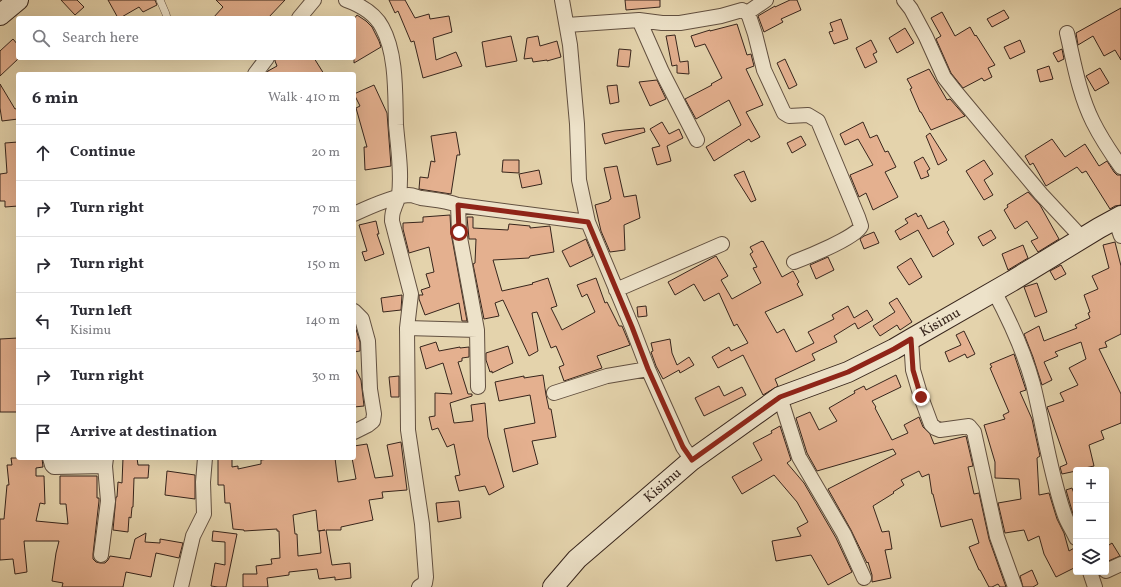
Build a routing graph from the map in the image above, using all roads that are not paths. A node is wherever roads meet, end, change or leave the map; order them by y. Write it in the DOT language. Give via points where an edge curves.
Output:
graph roads {
  1 [pos="18,0"];
  2 [pos="160,0"];
  3 [pos="314,0"];
  4 [pos="346,0"];
  5 [pos="562,0"];
  6 [pos="766,0"];
  7 [pos="904,0"];
  8 [pos="747,13"];
  9 [pos="0,14"];
  10 [pos="166,16"];
  11 [pos="301,16"];
  12 [pos="639,20"];
  13 [pos="567,25"];
  14 [pos="1067,33"];
  15 [pos="266,60"];
  16 [pos="257,72"];
  17 [pos="697,140"];
  18 [pos="1121,167"];
  19 [pos="399,197"];
  20 [pos="458,205"];
  21 [pos="356,213"];
  22 [pos="588,222"];
  23 [pos="1119,224"];
  24 [pos="1082,238"];
  25 [pos="722,244"];
  26 [pos="794,262"];
  27 [pos="616,290"];
  28 [pos="994,291"];
  29 [pos="356,313"];
  30 [pos="407,328"];
  31 [pos="477,330"];
  32 [pos="911,339"];
  33 [pos="648,369"];
  34 [pos="478,387"];
  35 [pos="554,393"];
  36 [pos="780,397"];
  37 [pos="356,431"];
  38 [pos="51,460"];
  39 [pos="205,460"];
  40 [pos="692,460"];
  41 [pos="106,462"];
  42 [pos="1073,532"];
  43 [pos="101,555"];
  44 [pos="1121,564"];
  45 [pos="1097,576"];
  46 [pos="864,578"];
  47 [pos="181,587"];
  48 [pos="419,587"];
  49 [pos="553,587"];
  50 [pos="1014,587"];
  1 -- 9 [label="street"];
  2 -- 10 [label="lane"];
  3 -- 11 [label="street"];
  4 -- 19 [label="street" via="375,16 382,26 391,52 400,174"];
  5 -- 13 [label="street"];
  6 -- 8 [label="street"];
  7 -- 24 [label="street" via="926,37 944,77 1041,194"];
  8 -- 12 [label="street" via="742,10 680,23"];
  8 -- 26 [label="street" via="764,70 784,113 808,115 818,121 861,226 859,231 846,238"];
  12 -- 13 [label="street"];
  12 -- 17 [label="street"];
  13 -- 22 [label="street" via="577,124 579,180"];
  14 -- 18 [label="street" via="1080,88 1093,122"];
  15 -- 16 [label="street"];
  19 -- 20 [label="street" via="411,195"];
  19 -- 21 [label="street"];
  19 -- 30 [label="street" via="392,221 411,294"];
  20 -- 22 [label="street"];
  20 -- 31 [label="street" via="459,232"];
  22 -- 27 [label="street"];
  23 -- 24 [label="street, Kisimu"];
  24 -- 28 [label="street, Kisimu"];
  25 -- 27 [label="street"];
  27 -- 33 [label="street"];
  28 -- 32 [label="street, Kisimu"];
  28 -- 42 [label="street" via="1026,360 1059,499"];
  29 -- 37 [label="street" via="362,319 368,341 374,421"];
  30 -- 31 [label="street"];
  30 -- 48 [label="street" via="408,430 422,524 426,577 425,584"];
  31 -- 34 [label="street"];
  32 -- 36 [label="street, Kisimu" via="848,372"];
  32 -- 50 [label="street" via="913,370 931,424 940,430 969,426 974,432 997,537"];
  33 -- 35 [label="street" via="607,376"];
  33 -- 40 [label="street" via="683,447"];
  36 -- 40 [label="street, Kisimu"];
  36 -- 46 [label="street" via="799,457 844,534"];
  38 -- 41 [label="street" via="54,467"];
  39 -- 47 [label="street" via="204,514 193,536"];
  40 -- 49 [label="street, Kisimu" via="577,559"];
  41 -- 43 [label="street" via="108,502"];
  44 -- 45 [label="street"];
}
